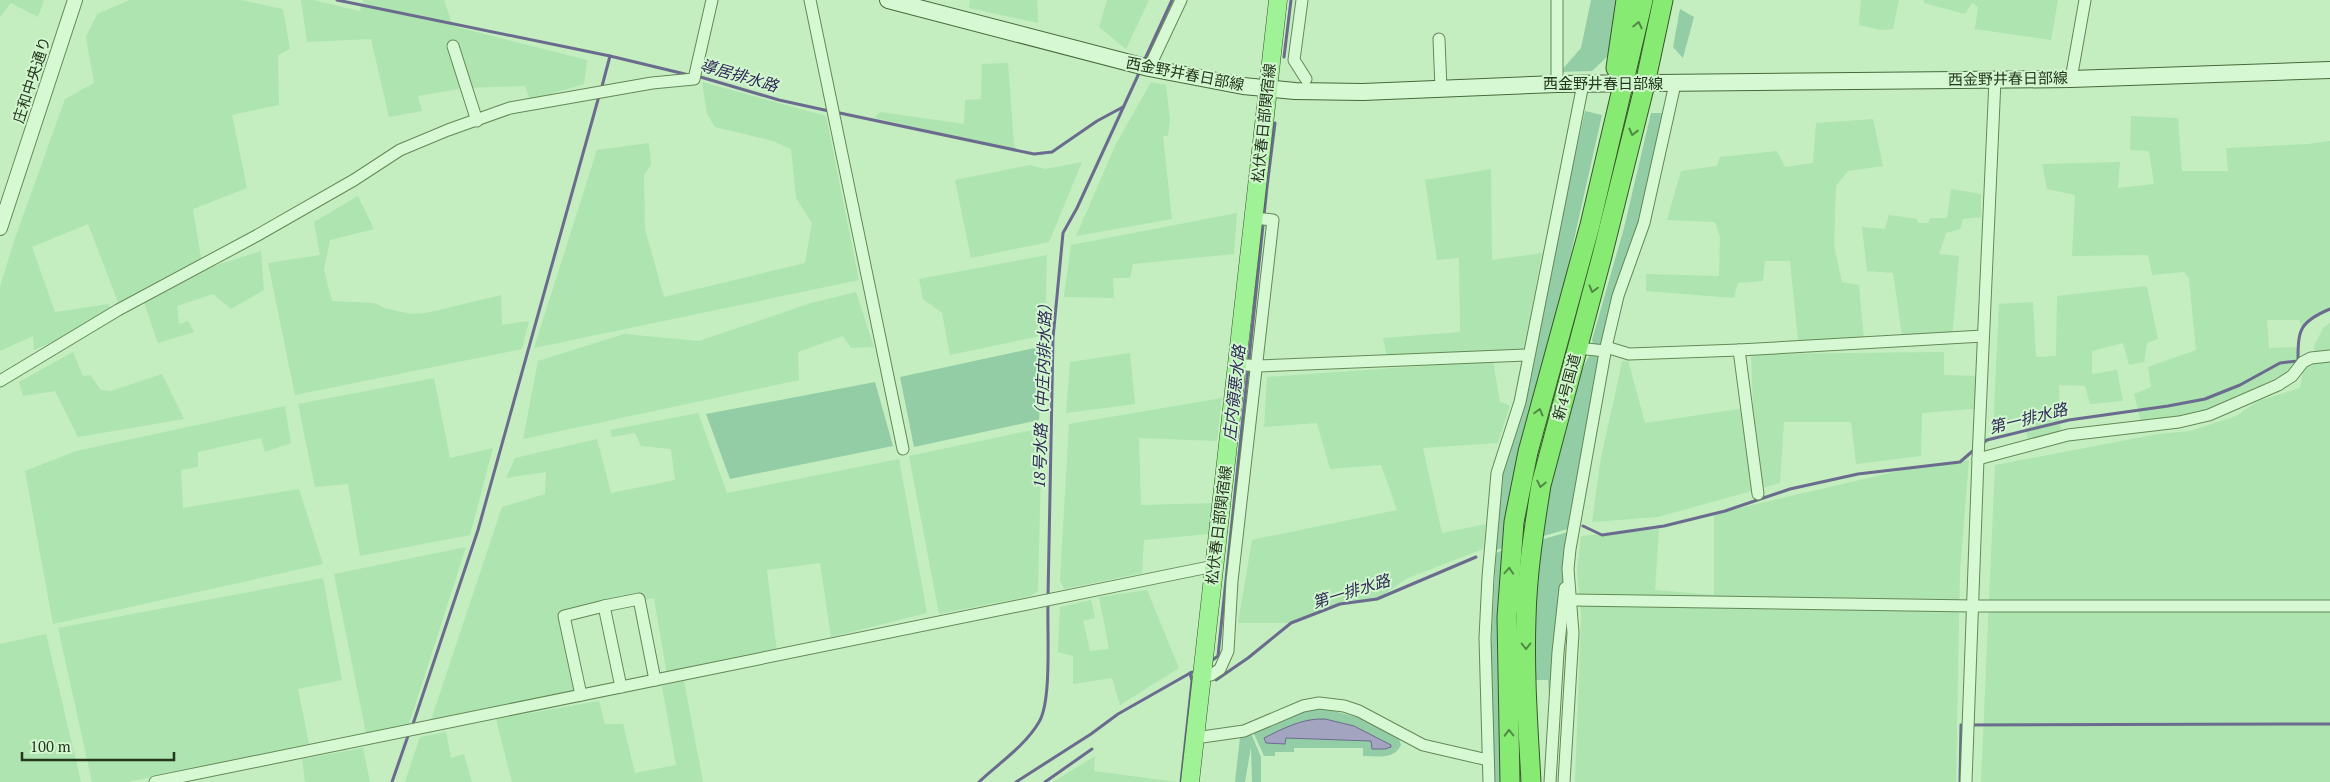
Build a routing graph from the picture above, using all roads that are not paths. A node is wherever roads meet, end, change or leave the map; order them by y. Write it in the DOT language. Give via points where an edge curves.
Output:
graph roads {
  1 [pos="75,0"];
  2 [pos="712,0"];
  3 [pos="810,0"];
  4 [pos="888,0"];
  5 [pos="1181,0"];
  6 [pos="1278,0"];
  7 [pos="1302,0"];
  8 [pos="1556,0"];
  9 [pos="1626,0"];
  10 [pos="1643,0"];
  11 [pos="1663,0"];
  12 [pos="1673,0"];
  13 [pos="2085,0"];
  14 [pos="1440,39"];
  15 [pos="453,46"];
  16 [pos="1149,68"];
  17 [pos="2330,70"];
  18 [pos="1306,79"];
  19 [pos="2071,79"];
  20 [pos="1995,80"];
  21 [pos="1557,84"];
  22 [pos="1583,84"];
  23 [pos="1618,84"];
  24 [pos="1645,84"];
  25 [pos="1675,84"];
  26 [pos="1268,89"];
  27 [pos="1441,89"];
  28 [pos="477,121"];
  29 [pos="0,228"];
  30 [pos="1983,336"];
  31 [pos="1578,348"];
  32 [pos="1606,349"];
  33 [pos="1739,350"];
  34 [pos="1528,355"];
  35 [pos="2330,356"];
  36 [pos="1247,366"];
  37 [pos="0,381"];
  38 [pos="903,449"];
  39 [pos="1978,459"];
  40 [pos="1758,494"];
  41 [pos="1214,566"];
  42 [pos="1568,569"];
  43 [pos="1572,600"];
  44 [pos="604,606"];
  45 [pos="1972,606"];
  46 [pos="2330,606"];
  47 [pos="1202,675"];
  48 [pos="655,680"];
  49 [pos="621,687"];
  50 [pos="581,695"];
  51 [pos="1195,738"];
  52 [pos="1488,760"];
  53 [pos="155,782"];
  54 [pos="1190,782"];
  55 [pos="1489,782"];
  56 [pos="1510,782"];
  57 [pos="1532,782"];
  58 [pos="1550,782"];
  59 [pos="1564,782"];
  60 [pos="1966,782"];
  1 -- 29 [label="street, 庄和中央通り"];
  2 -- 28 [label="street" via="694,79 652,83 510,108"];
  3 -- 38 [label="street"];
  4 -- 16 [label="main road, 西金野井春日部線"];
  5 -- 16 [label="street"];
  6 -- 26 [label="main road, 松伏春日部関宿線"];
  7 -- 18 [label="street" via="1294,60"];
  8 -- 21 [label="street"];
  9 -- 23 [label="highway"];
  23 -- 10 [label="highway, one-way"];
  11 -- 24 [label="highway, 新4号国道"];
  12 -- 24 [label="highway" via="1661,50"];
  13 -- 19 [label="street"];
  14 -- 27 [label="street"];
  15 -- 28 [label="street"];
  16 -- 26 [label="main road, 西金野井春日部線"];
  17 -- 19 [label="main road, 西金野井春日部線"];
  19 -- 20 [label="main road, 西金野井春日部線"];
  20 -- 25 [label="main road, 西金野井春日部線"];
  20 -- 30 [label="street"];
  21 -- 22 [label="main road, 西金野井春日部線"];
  21 -- 27 [label="main road, 西金野井春日部線"];
  22 -- 23 [label="main road, 西金野井春日部線"];
  22 -- 34 [label="street"];
  23 -- 24 [label="main road, 西金野井春日部線"];
  56 -- 23 [label="highway, 新4号国道, one-way" via="1507,617 1514,522 1528,452 1561,336 1566,289"];
  24 -- 25 [label="main road, 西金野井春日部線"];
  24 -- 31 [label="highway, 新4号国道, one-way"];
  25 -- 32 [label="street" via="1644,223 1618,296"];
  26 -- 27 [label="main road, 西金野井春日部線" via="1363,92"];
  26 -- 36 [label="main road, 松伏春日部関宿線" via="1261,218"];
  28 -- 37 [label="street" via="400,150 354,180 118,310"];
  30 -- 33 [label="street"];
  30 -- 39 [label="street"];
  31 -- 32 [label="street"];
  31 -- 57 [label="highway, 新4号国道, one-way" via="1541,485 1530,555 1526,672"];
  32 -- 33 [label="street" via="1629,354"];
  32 -- 42 [label="street"];
  33 -- 40 [label="street"];
  34 -- 36 [label="street"];
  34 -- 52 [label="street" via="1520,402 1497,473 1486,629"];
  35 -- 39 [label="street" via="2311,358 2278,385 2209,415 2178,422 2068,435"];
  36 -- 41 [label="main road, 松伏春日部関宿線"];
  36 -- 47 [label="street" via="1228,651 1220,669 1211,675"];
  39 -- 45 [label="street"];
  41 -- 47 [label="main road, 松伏春日部関宿線"];
  41 -- 48 [label="street"];
  42 -- 43 [label="street"];
  42 -- 58 [label="street" via="1558,652"];
  43 -- 45 [label="street"];
  43 -- 59 [label="street"];
  44 -- 48 [label="street" via="639,599"];
  44 -- 49 [label="street"];
  44 -- 50 [label="street" via="564,616"];
  45 -- 46 [label="street"];
  45 -- 60 [label="street"];
  47 -- 51 [label="main road, 松伏春日部関宿線"];
  48 -- 49 [label="street"];
  49 -- 50 [label="street"];
  50 -- 53 [label="street"];
  51 -- 52 [label="street" via="1244,731 1303,706 1319,703 1359,711 1454,758"];
  51 -- 54 [label="main road, 松伏春日部関宿線"];
  52 -- 55 [label="street"];
}
